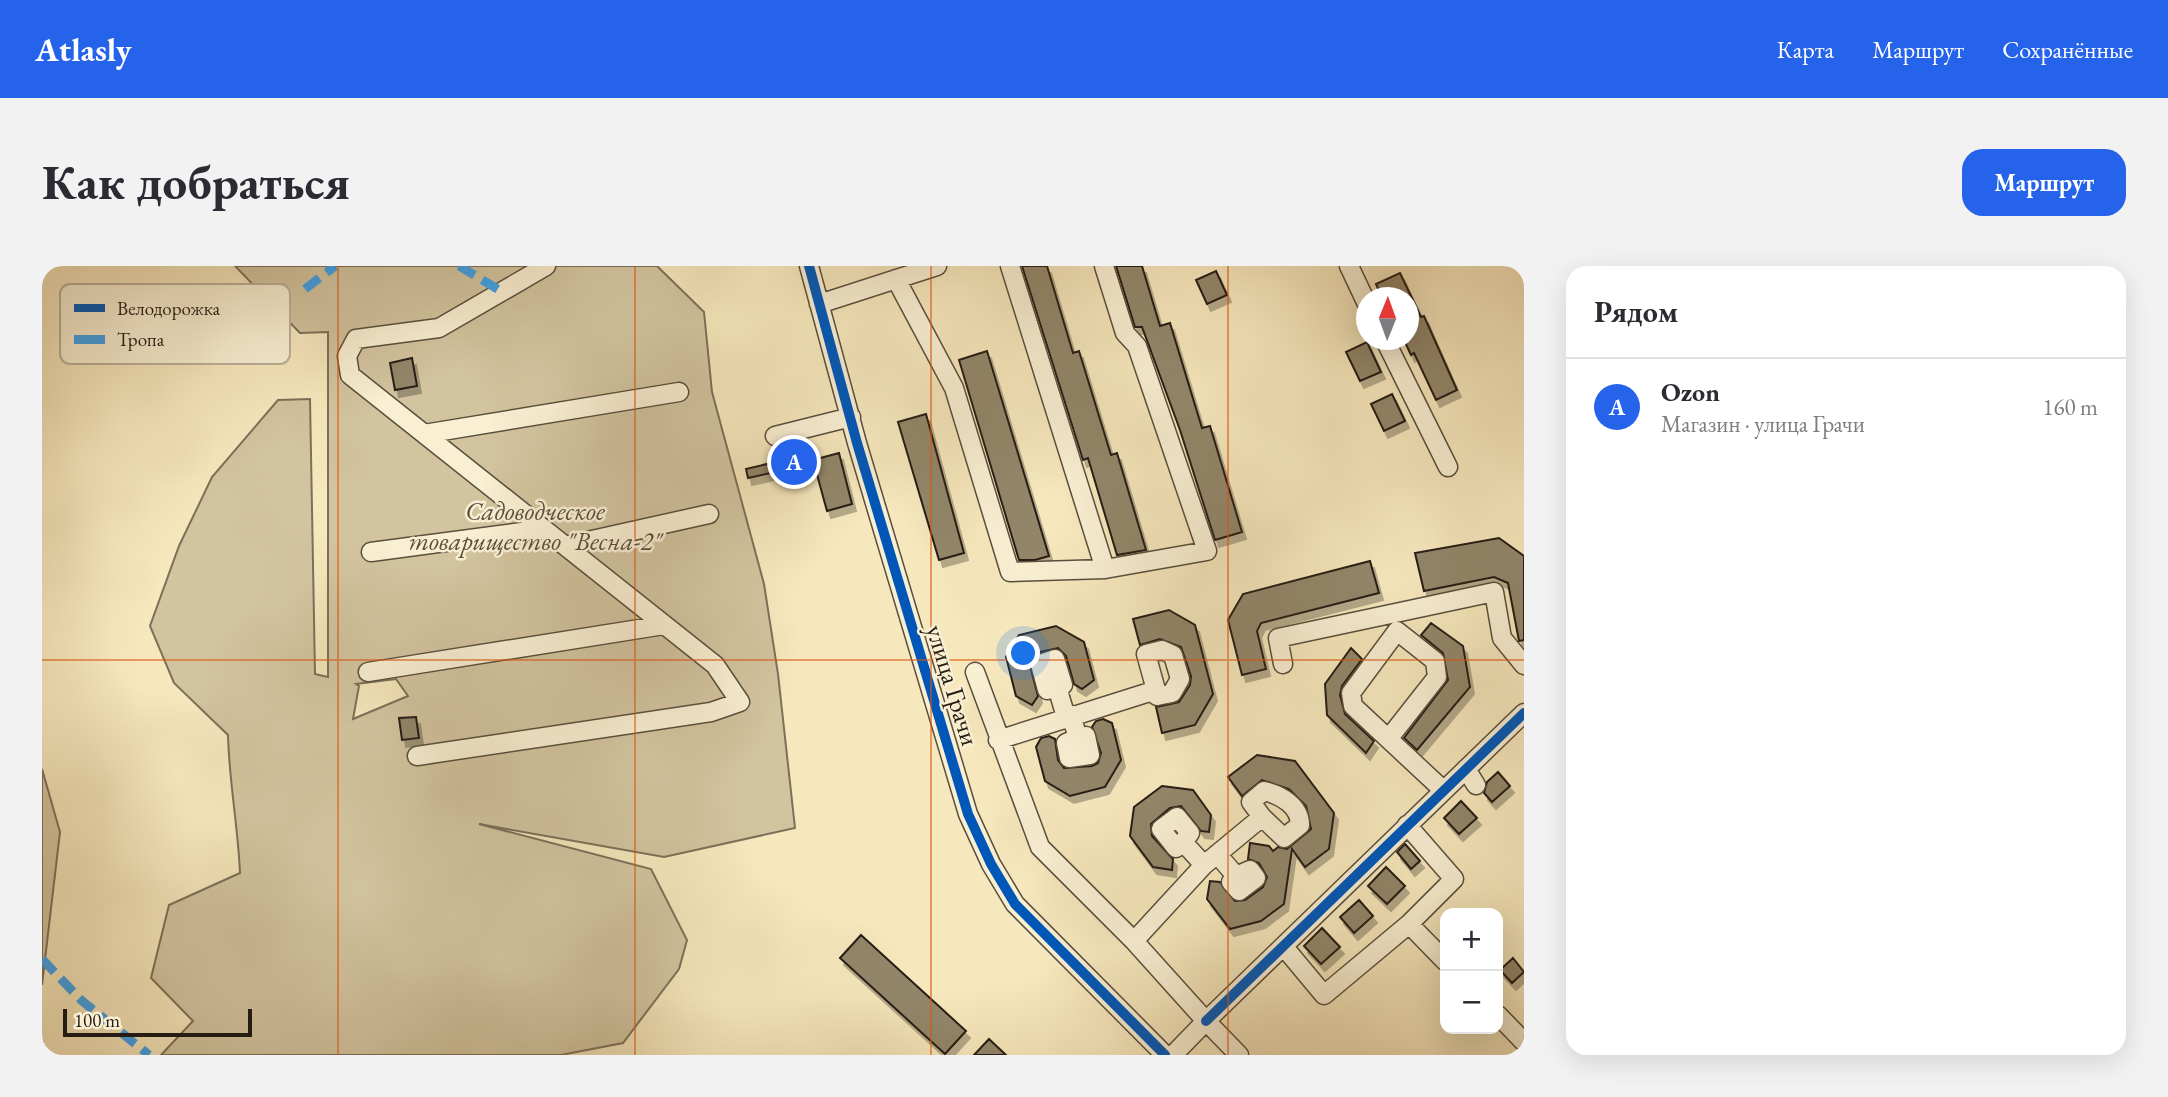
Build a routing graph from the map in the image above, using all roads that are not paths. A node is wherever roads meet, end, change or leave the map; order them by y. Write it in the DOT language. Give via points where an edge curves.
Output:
graph roads {
  1 [pos="546,266"];
  2 [pos="809,266"];
  3 [pos="937,266"];
  4 [pos="1010,266"];
  5 [pos="1104,266"];
  6 [pos="1349,266"];
  7 [pos="896,279"];
  8 [pos="1360,287"];
  9 [pos="819,304"];
  10 [pos="1390,350"];
  11 [pos="679,392"];
  12 [pos="850,417"];
  13 [pos="424,434"];
  14 [pos="775,436"];
  15 [pos="1448,467"];
  16 [pos="709,514"];
  17 [pos="544,529"];
  18 [pos="565,546"];
  19 [pos="371,552"];
  20 [pos="1105,569"];
  21 [pos="1397,612"];
  22 [pos="664,625"];
  23 [pos="1397,631"];
  24 [pos="1283,664"];
  25 [pos="1524,665"];
  26 [pos="368,672"];
  27 [pos="975,672"];
  28 [pos="1057,687"];
  29 [pos="1156,690"];
  30 [pos="1524,713"];
  31 [pos="1068,716"];
  32 [pos="1078,738"];
  33 [pos="1390,738"];
  34 [pos="998,740"];
  35 [pos="417,756"];
  36 [pos="1466,769"];
  37 [pos="1476,785"];
  38 [pos="1440,799"];
  39 [pos="1262,817"];
  40 [pos="1407,825"];
  41 [pos="1183,842"];
  42 [pos="1211,860"];
  43 [pos="1236,876"];
  44 [pos="1409,925"];
  45 [pos="1134,941"];
  46 [pos="1284,947"];
  47 [pos="1440,956"];
  48 [pos="1503,1020"];
  49 [pos="1206,1021"];
  50 [pos="1524,1042"];
  51 [pos="1165,1055"];
  52 [pos="1173,1055"];
  53 [pos="1239,1055"];
  1 -- 13 [label="street" via="439,328 356,339 347,356 350,375"];
  2 -- 9 [label="street, улица Грачи"];
  3 -- 7 [label="street"];
  4 -- 20 [label="street"];
  5 -- 20 [label="street" via="1125,333 1138,346 1207,551"];
  6 -- 8 [label="street"];
  7 -- 9 [label="street"];
  7 -- 20 [label="street" via="954,388 1010,572"];
  9 -- 12 [label="street, улица Грачи"];
  10 -- 15 [label="street"];
  11 -- 13 [label="street"];
  12 -- 14 [label="street"];
  12 -- 51 [label="street, улица Грачи" via="968,814 991,864 1015,904"];
  13 -- 17 [label="street"];
  16 -- 18 [label="street"];
  17 -- 18 [label="street"];
  17 -- 19 [label="street"];
  18 -- 22 [label="street"];
  21 -- 23 [label="street"];
  21 -- 24 [label="street" via="1278,638"];
  21 -- 25 [label="street" via="1494,592 1502,638"];
  22 -- 26 [label="street"];
  22 -- 35 [label="street" via="715,665 740,702 711,712"];
  23 -- 33 [label="street" via="1351,692 1353,706"];
  23 -- 33 [label="street" via="1435,661 1437,677"];
  27 -- 34 [label="street"];
  28 -- 31 [label="street"];
  29 -- 31 [label="street"];
  30 -- 36 [label="street"];
  31 -- 32 [label="street"];
  31 -- 34 [label="street"];
  33 -- 38 [label="street"];
  34 -- 45 [label="street" via="1040,847"];
  36 -- 37 [label="street"];
  36 -- 38 [label="street"];
  38 -- 40 [label="street"];
  39 -- 42 [label="street"];
  40 -- 44 [label="street" via="1454,879"];
  40 -- 46 [label="street" via="1336,905"];
  41 -- 42 [label="street"];
  42 -- 43 [label="street"];
  42 -- 45 [label="street"];
  44 -- 46 [label="street" via="1324,995"];
  44 -- 47 [label="street"];
  45 -- 49 [label="street"];
  46 -- 49 [label="street"];
  48 -- 50 [label="street"];
  49 -- 52 [label="street"];
  49 -- 53 [label="street"];
}
